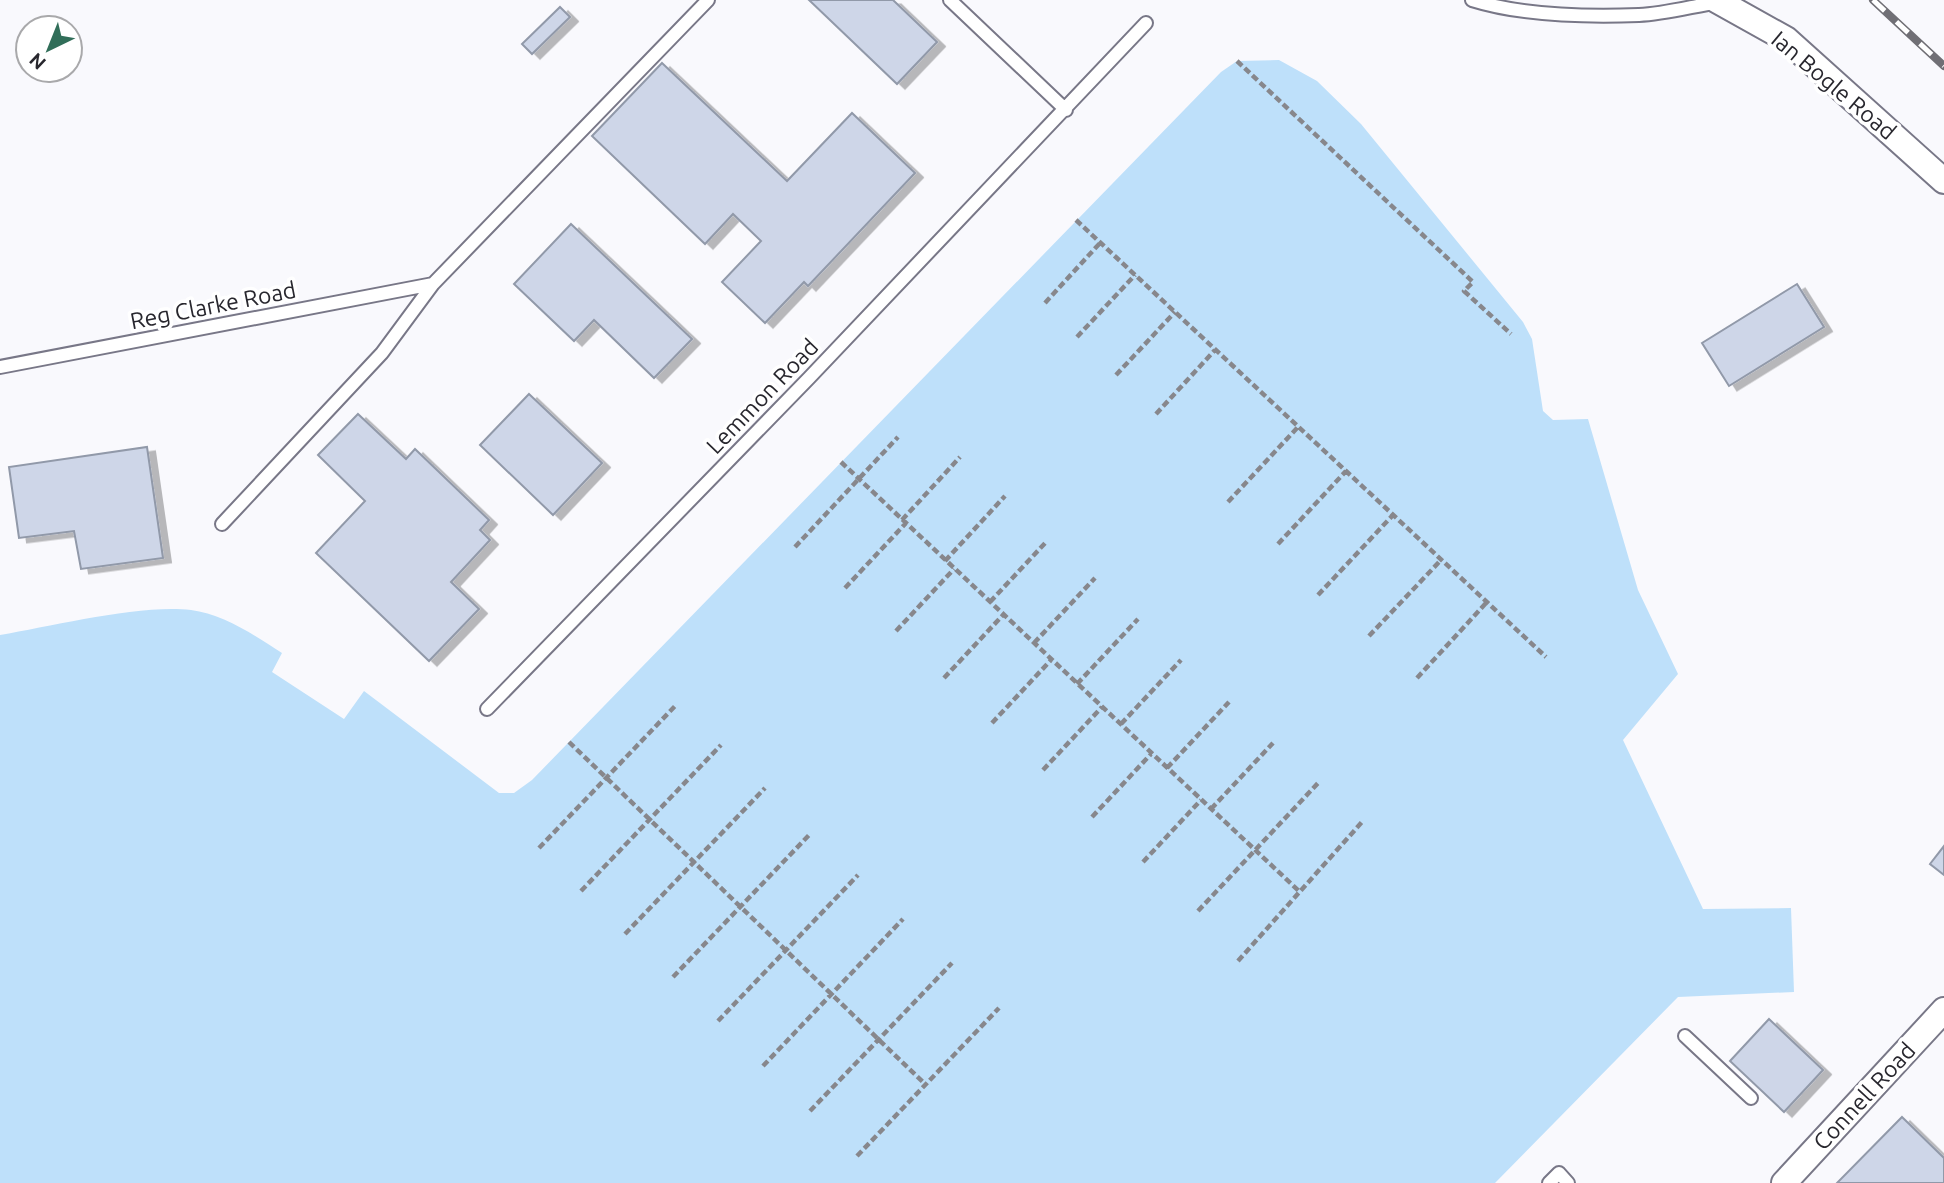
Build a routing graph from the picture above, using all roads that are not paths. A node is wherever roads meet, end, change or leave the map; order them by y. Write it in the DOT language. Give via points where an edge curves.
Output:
graph roads {
  1 [pos="708,0"];
  2 [pos="950,0"];
  3 [pos="1472,0"];
  4 [pos="1718,1"];
  5 [pos="1146,23"];
  6 [pos="1066,110"];
  7 [pos="1944,181"];
  8 [pos="433,284"];
  9 [pos="0,367"];
  10 [pos="222,524"];
  11 [pos="487,709"];
  12 [pos="1944,1010"];
  13 [pos="1685,1036"];
  14 [pos="1751,1098"];
  15 [pos="1549,1183"];
  16 [pos="1569,1183"];
  17 [pos="1784,1183"];
  1 -- 8 [label="lane"];
  2 -- 6 [label="lane"];
  3 -- 4 [label="lane" via="1562,13 1641,15"];
  4 -- 7 [label="street, Ian Bogle Road" via="1786,40"];
  5 -- 6 [label="lane, Lemmon Road"];
  6 -- 11 [label="lane, Lemmon Road"];
  8 -- 9 [label="lane, Reg Clarke Road"];
  8 -- 10 [label="lane" via="382,353"];
  12 -- 17 [label="street, Connell Road"];
  13 -- 14 [label="lane"];
  15 -- 16 [label="lane" via="1559,1173"];
}
